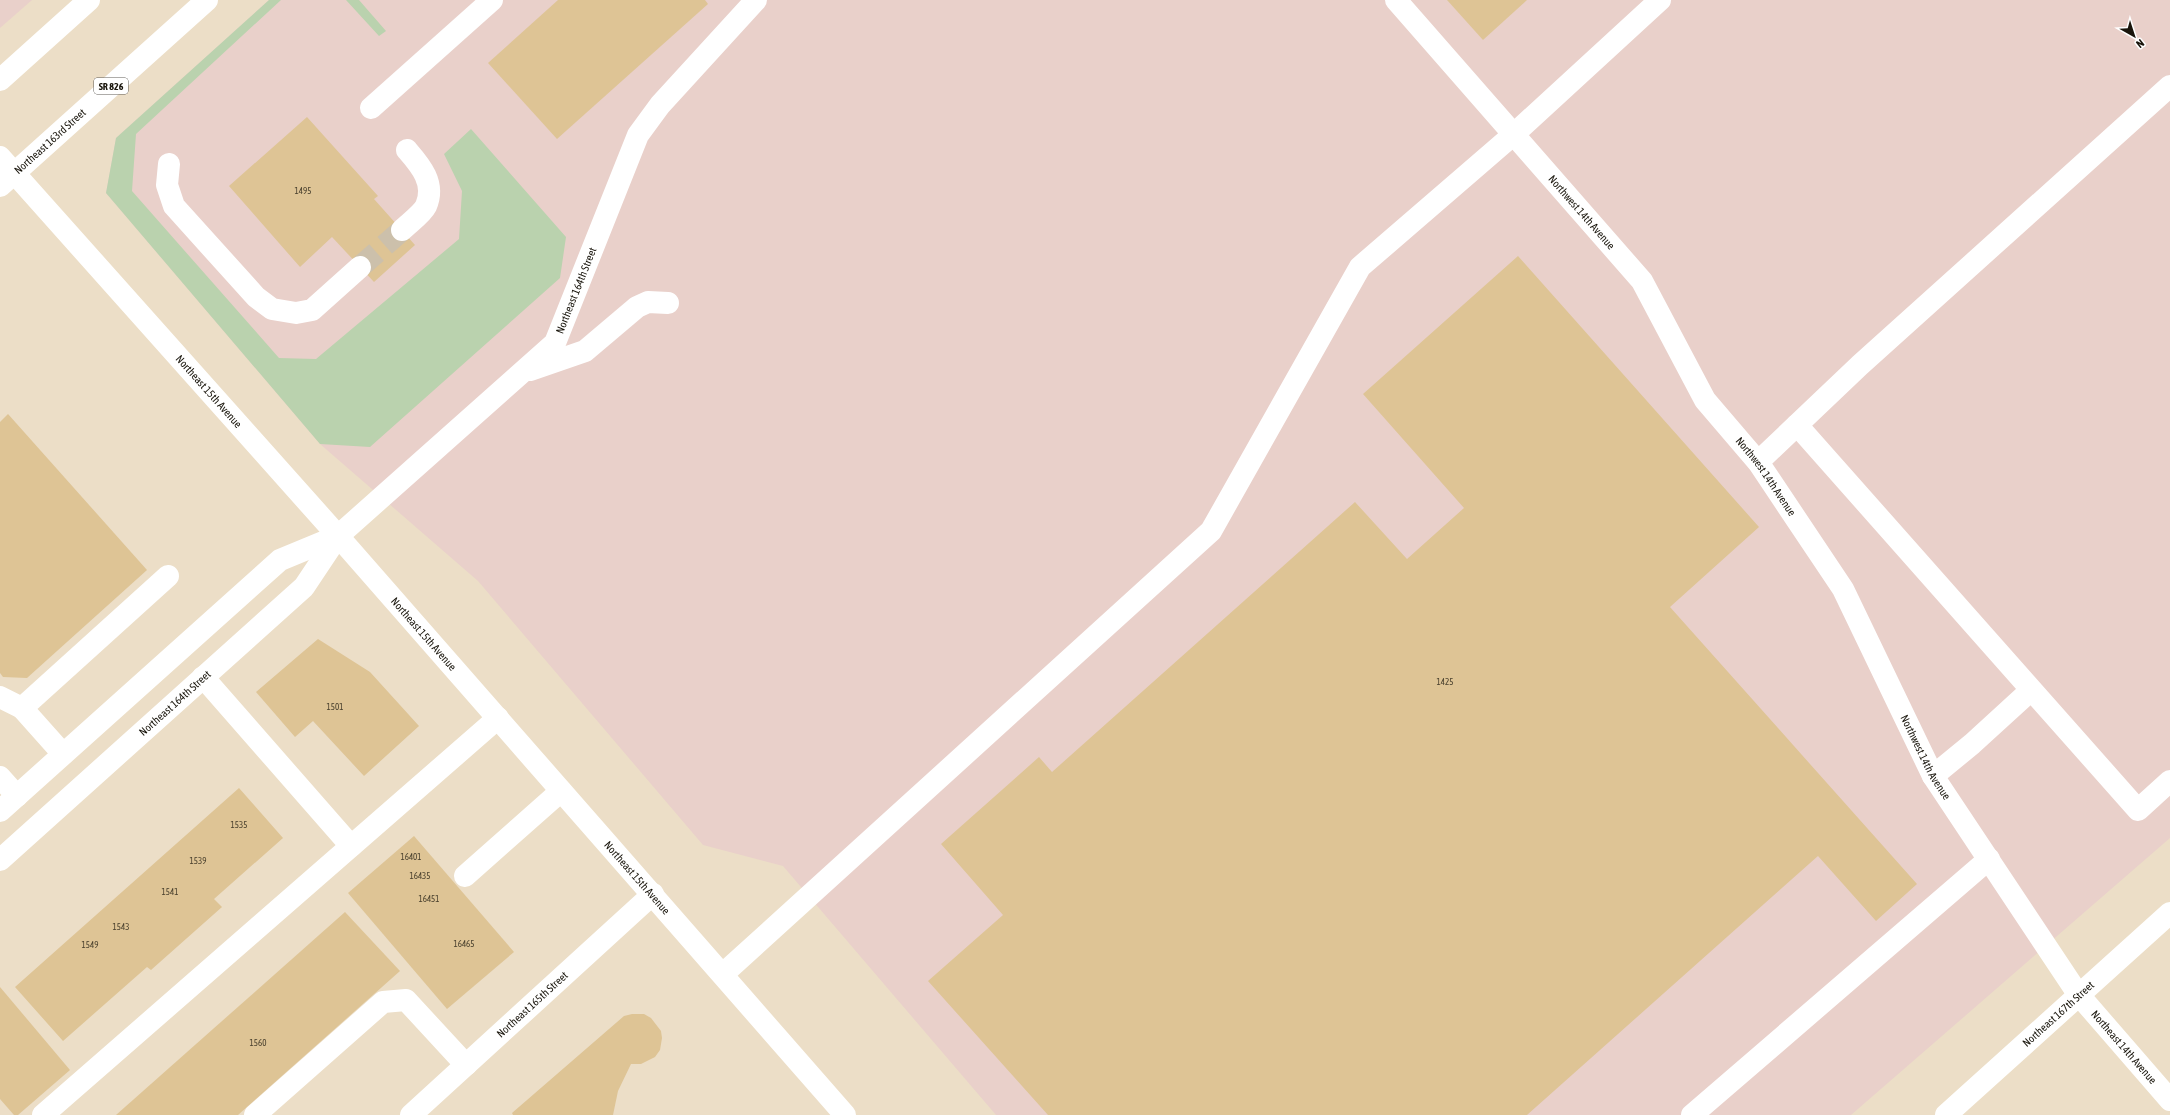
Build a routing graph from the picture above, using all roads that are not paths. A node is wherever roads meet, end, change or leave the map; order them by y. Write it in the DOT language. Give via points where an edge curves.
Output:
graph roads {
  1 [pos="89,0"];
  2 [pos="208,0"];
  3 [pos="492,0"];
  4 [pos="756,0"];
  5 [pos="1396,0"];
  6 [pos="1660,0"];
  7 [pos="0,80"];
  8 [pos="2170,86"];
  9 [pos="371,108"];
  10 [pos="1514,134"];
  11 [pos="407,150"];
  12 [pos="0,157"];
  13 [pos="169,164"];
  14 [pos="7,179"];
  15 [pos="402,230"];
  16 [pos="360,268"];
  17 [pos="668,303"];
  18 [pos="520,374"];
  19 [pos="1797,425"];
  20 [pos="1758,462"];
  21 [pos="338,536"];
  22 [pos="168,576"];
  23 [pos="203,677"];
  24 [pos="2031,690"];
  25 [pos="0,696"];
  26 [pos="22,708"];
  27 [pos="498,718"];
  28 [pos="63,754"];
  29 [pos="1933,776"];
  30 [pos="0,777"];
  31 [pos="2170,781"];
  32 [pos="561,791"];
  33 [pos="16,796"];
  34 [pos="0,811"];
  35 [pos="351,846"];
  36 [pos="1989,859"];
  37 [pos="0,860"];
  38 [pos="465,876"];
  39 [pos="653,894"];
  40 [pos="2170,913"];
  41 [pos="723,974"];
  42 [pos="2078,994"];
  43 [pos="466,1065"];
  44 [pos="2170,1100"];
  45 [pos="42,1115"];
  46 [pos="255,1115"];
  47 [pos="411,1115"];
  48 [pos="845,1115"];
  49 [pos="1692,1115"];
  50 [pos="1946,1115"];
  1 -- 7 [label="street"];
  2 -- 14 [label="street, Northeast 163rd Street / SR 826"];
  3 -- 9 [label="street"];
  4 -- 18 [label="street, Northeast 164th Street" via="660,105 638,135 555,343"];
  5 -- 10 [label="street, Northwest 14th Avenue"];
  6 -- 10 [label="street"];
  8 -- 19 [label="street" via="1860,365"];
  10 -- 20 [label="street, Northwest 14th Avenue" via="1642,281 1705,400"];
  10 -- 41 [label="street" via="1360,267 1211,531"];
  11 -- 15 [label="street" via="422,167 430,188 426,206"];
  12 -- 14 [label="street, Northeast 15th Avenue"];
  13 -- 16 [label="street" via="167,185 174,206 256,297 272,309 296,313 312,310"];
  14 -- 21 [label="street, Northeast 15th Avenue"];
  17 -- 18 [label="street" via="648,302 585,351"];
  18 -- 21 [label="street, Northeast 164th Street"];
  19 -- 20 [label="street"];
  19 -- 24 [label="street"];
  20 -- 29 [label="street, Northwest 14th Avenue" via="1843,589"];
  21 -- 23 [label="street, Northeast 164th Street" via="304,587"];
  21 -- 27 [label="street, Northeast 15th Avenue"];
  21 -- 28 [label="street, Northeast 164th Street" via="280,560"];
  22 -- 26 [label="street"];
  23 -- 35 [label="street"];
  23 -- 37 [label="street, Northeast 164th Street"];
  24 -- 29 [label="street"];
  24 -- 31 [label="street" via="2138,810"];
  25 -- 26 [label="street"];
  26 -- 28 [label="street"];
  27 -- 32 [label="street, Northeast 15th Avenue"];
  27 -- 35 [label="street"];
  28 -- 33 [label="street, Northeast 164th Street"];
  29 -- 36 [label="street, Northwest 14th Avenue"];
  30 -- 33 [label="street"];
  32 -- 38 [label="street"];
  32 -- 39 [label="street, Northeast 15th Avenue"];
  33 -- 34 [label="street, Northeast 164th Street"];
  35 -- 45 [label="street"];
  36 -- 42 [label="street, Northwest 14th Avenue"];
  36 -- 49 [label="street"];
  39 -- 41 [label="street, Northeast 15th Avenue"];
  39 -- 43 [label="street, Northeast 165th Street"];
  40 -- 42 [label="street, Northeast 167th Street"];
  41 -- 48 [label="street, Northeast 15th Avenue"];
  42 -- 44 [label="street, Northeast 14th Avenue"];
  42 -- 50 [label="street, Northeast 167th Street"];
  43 -- 46 [label="street" via="406,1000 383,1002"];
  43 -- 47 [label="street, Northeast 165th Street"];
}
